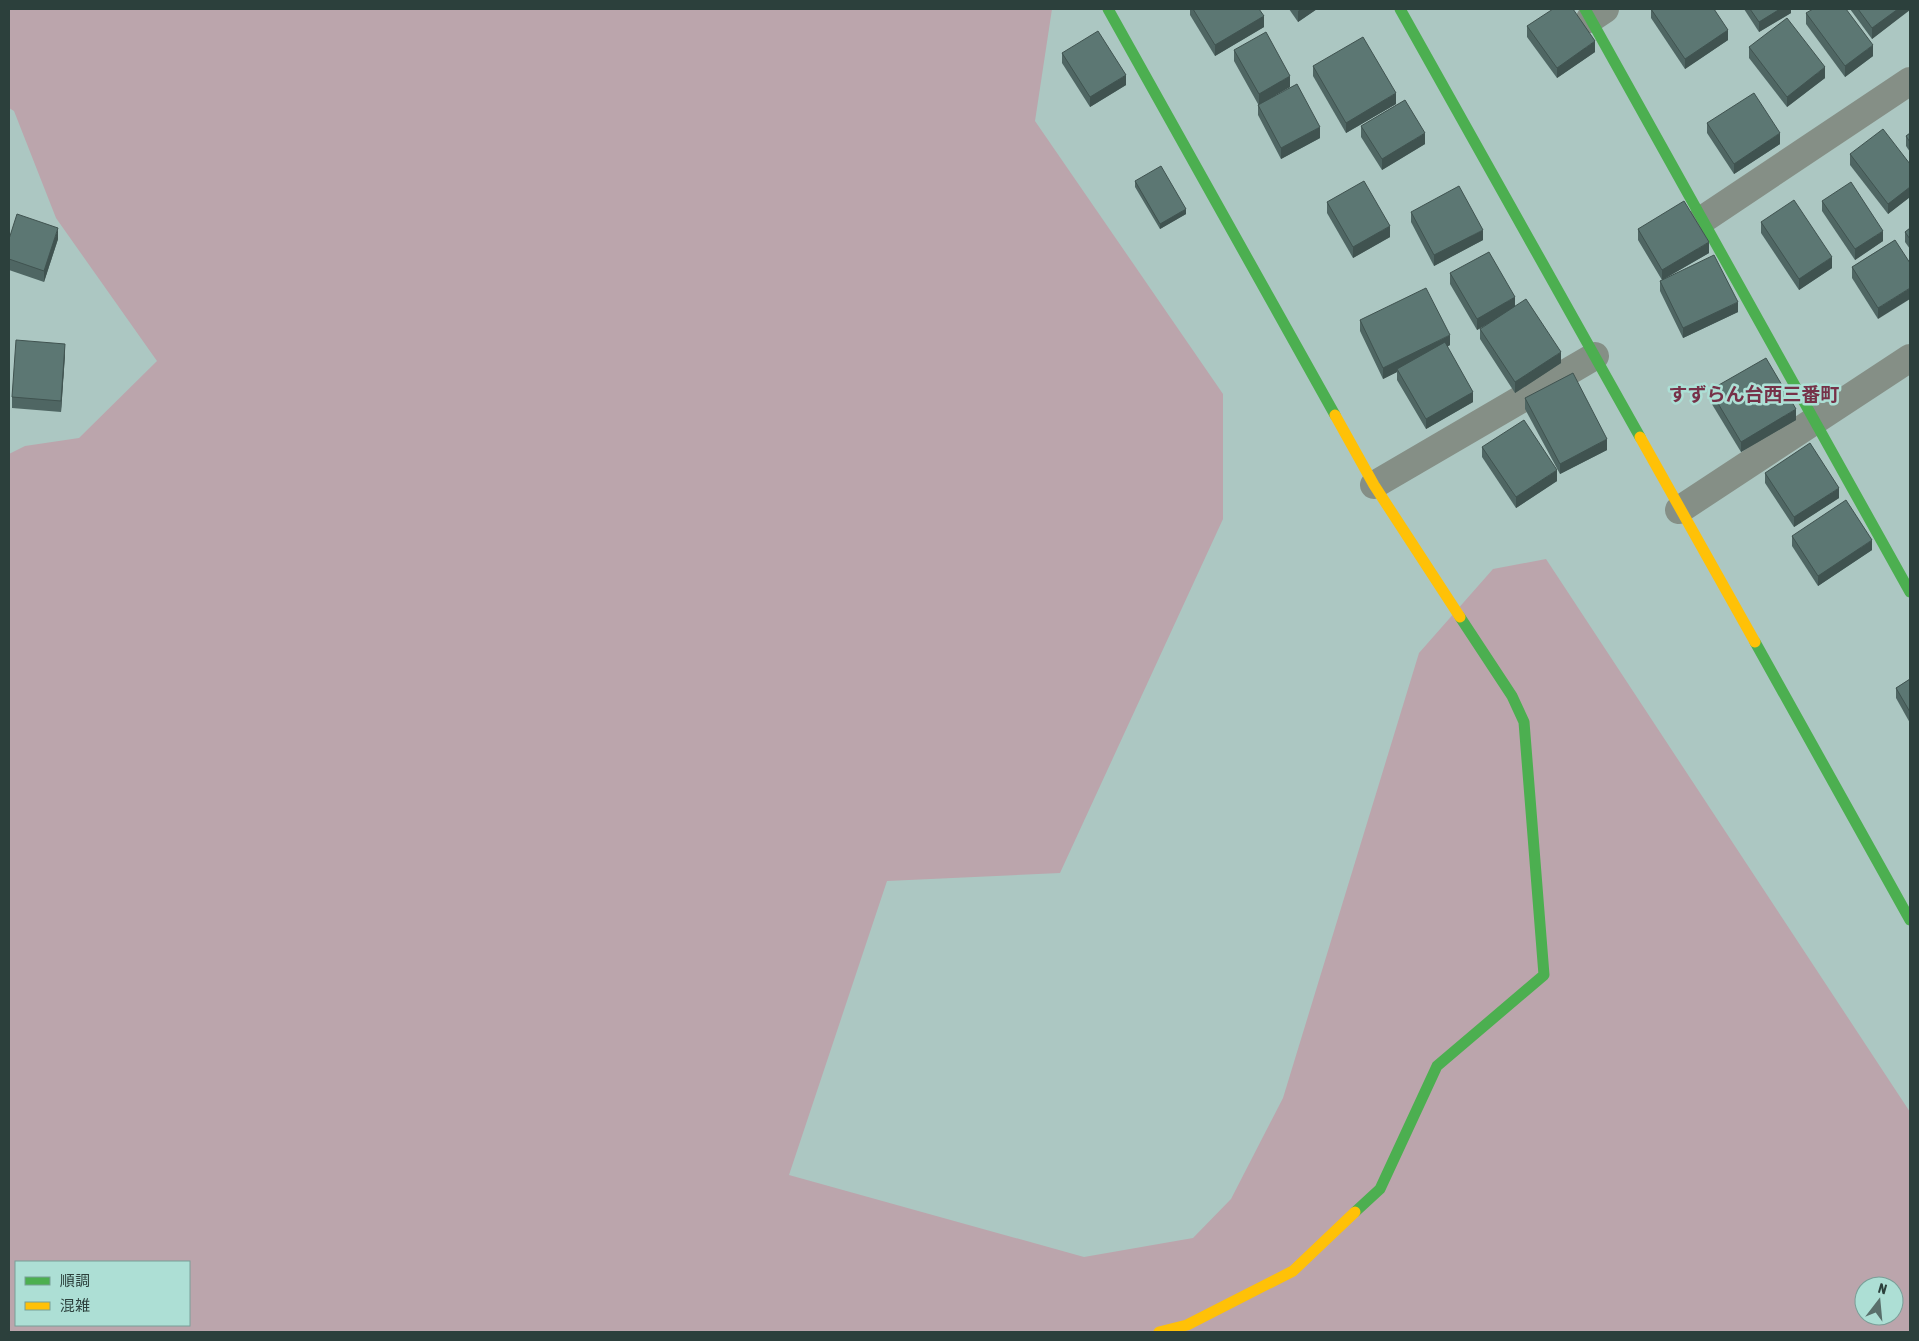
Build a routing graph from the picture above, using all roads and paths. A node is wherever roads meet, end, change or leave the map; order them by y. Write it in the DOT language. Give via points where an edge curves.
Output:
graph roads {
  1 [pos="1108,9"];
  2 [pos="1400,9"];
  3 [pos="1593,12"];
  4 [pos="1910,81"];
  5 [pos="1702,220"];
  6 [pos="1594,356"];
  7 [pos="1910,358"];
  8 [pos="1814,422"];
  9 [pos="1374,486"];
  10 [pos="1679,510"];
  11 [pos="1910,592"];
  12 [pos="1910,920"];
  13 [pos="1159,1332"];
  1 -- 9 [label="street"];
  2 -- 6 [label="street"];
  3 -- 5 [label="street"];
  4 -- 5 [label="street"];
  5 -- 8 [label="street"];
  6 -- 9 [label="street"];
  6 -- 10 [label="street"];
  7 -- 8 [label="street"];
  8 -- 10 [label="street"];
  8 -- 11 [label="street"];
  9 -- 13 [label="street" via="1512,696 1524,722 1544,975 1437,1066 1380,1189 1293,1271 1187,1325"];
  10 -- 12 [label="street"];
}
